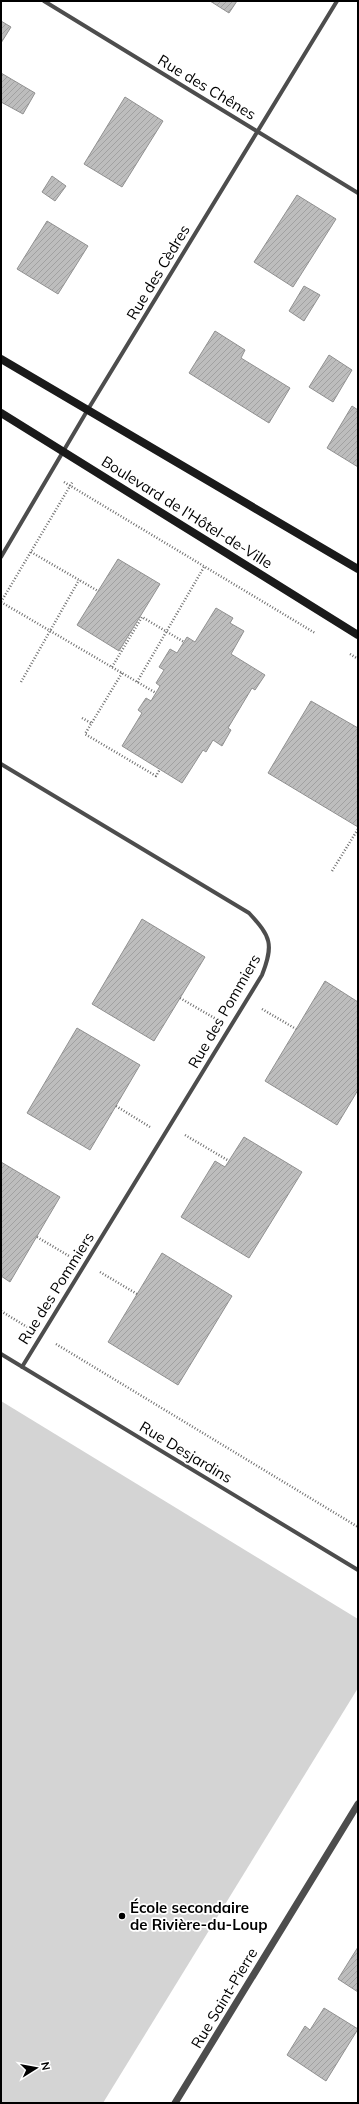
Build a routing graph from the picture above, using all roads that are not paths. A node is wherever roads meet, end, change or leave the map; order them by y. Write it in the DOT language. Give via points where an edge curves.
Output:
graph roads {
  1 [pos="44,1"];
  2 [pos="337,1"];
  3 [pos="258,132"];
  4 [pos="358,193"];
  5 [pos="1,359"];
  6 [pos="87,411"];
  7 [pos="1,414"];
  8 [pos="63,451"];
  9 [pos="1,556"];
  10 [pos="358,569"];
  11 [pos="358,635"];
  12 [pos="1,764"];
  13 [pos="1,1354"];
  14 [pos="22,1367"];
  15 [pos="358,1570"];
  16 [pos="358,1804"];
  17 [pos="175,2103"];
  1 -- 3 [label="street, Rue des Chênes"];
  2 -- 3 [label="street, Rue des Cèdres"];
  3 -- 4 [label="street, Rue des Chênes"];
  3 -- 6 [label="street, Rue des Cèdres"];
  5 -- 6 [label="main road"];
  6 -- 8 [label="street, Rue des Cèdres"];
  6 -- 10 [label="main road"];
  7 -- 8 [label="main road, Boulevard de l'Hôtel-de-Ville"];
  8 -- 9 [label="street, Rue des Cèdres"];
  8 -- 11 [label="main road, Boulevard de l'Hôtel-de-Ville"];
  12 -- 14 [label="street, Rue des Pommiers" via="249,913 263,928 270,943 270,955 262,975"];
  13 -- 14 [label="street, Rue Desjardins"];
  14 -- 15 [label="street, Rue Desjardins"];
  16 -- 17 [label="street, Rue Saint-Pierre"];
}
